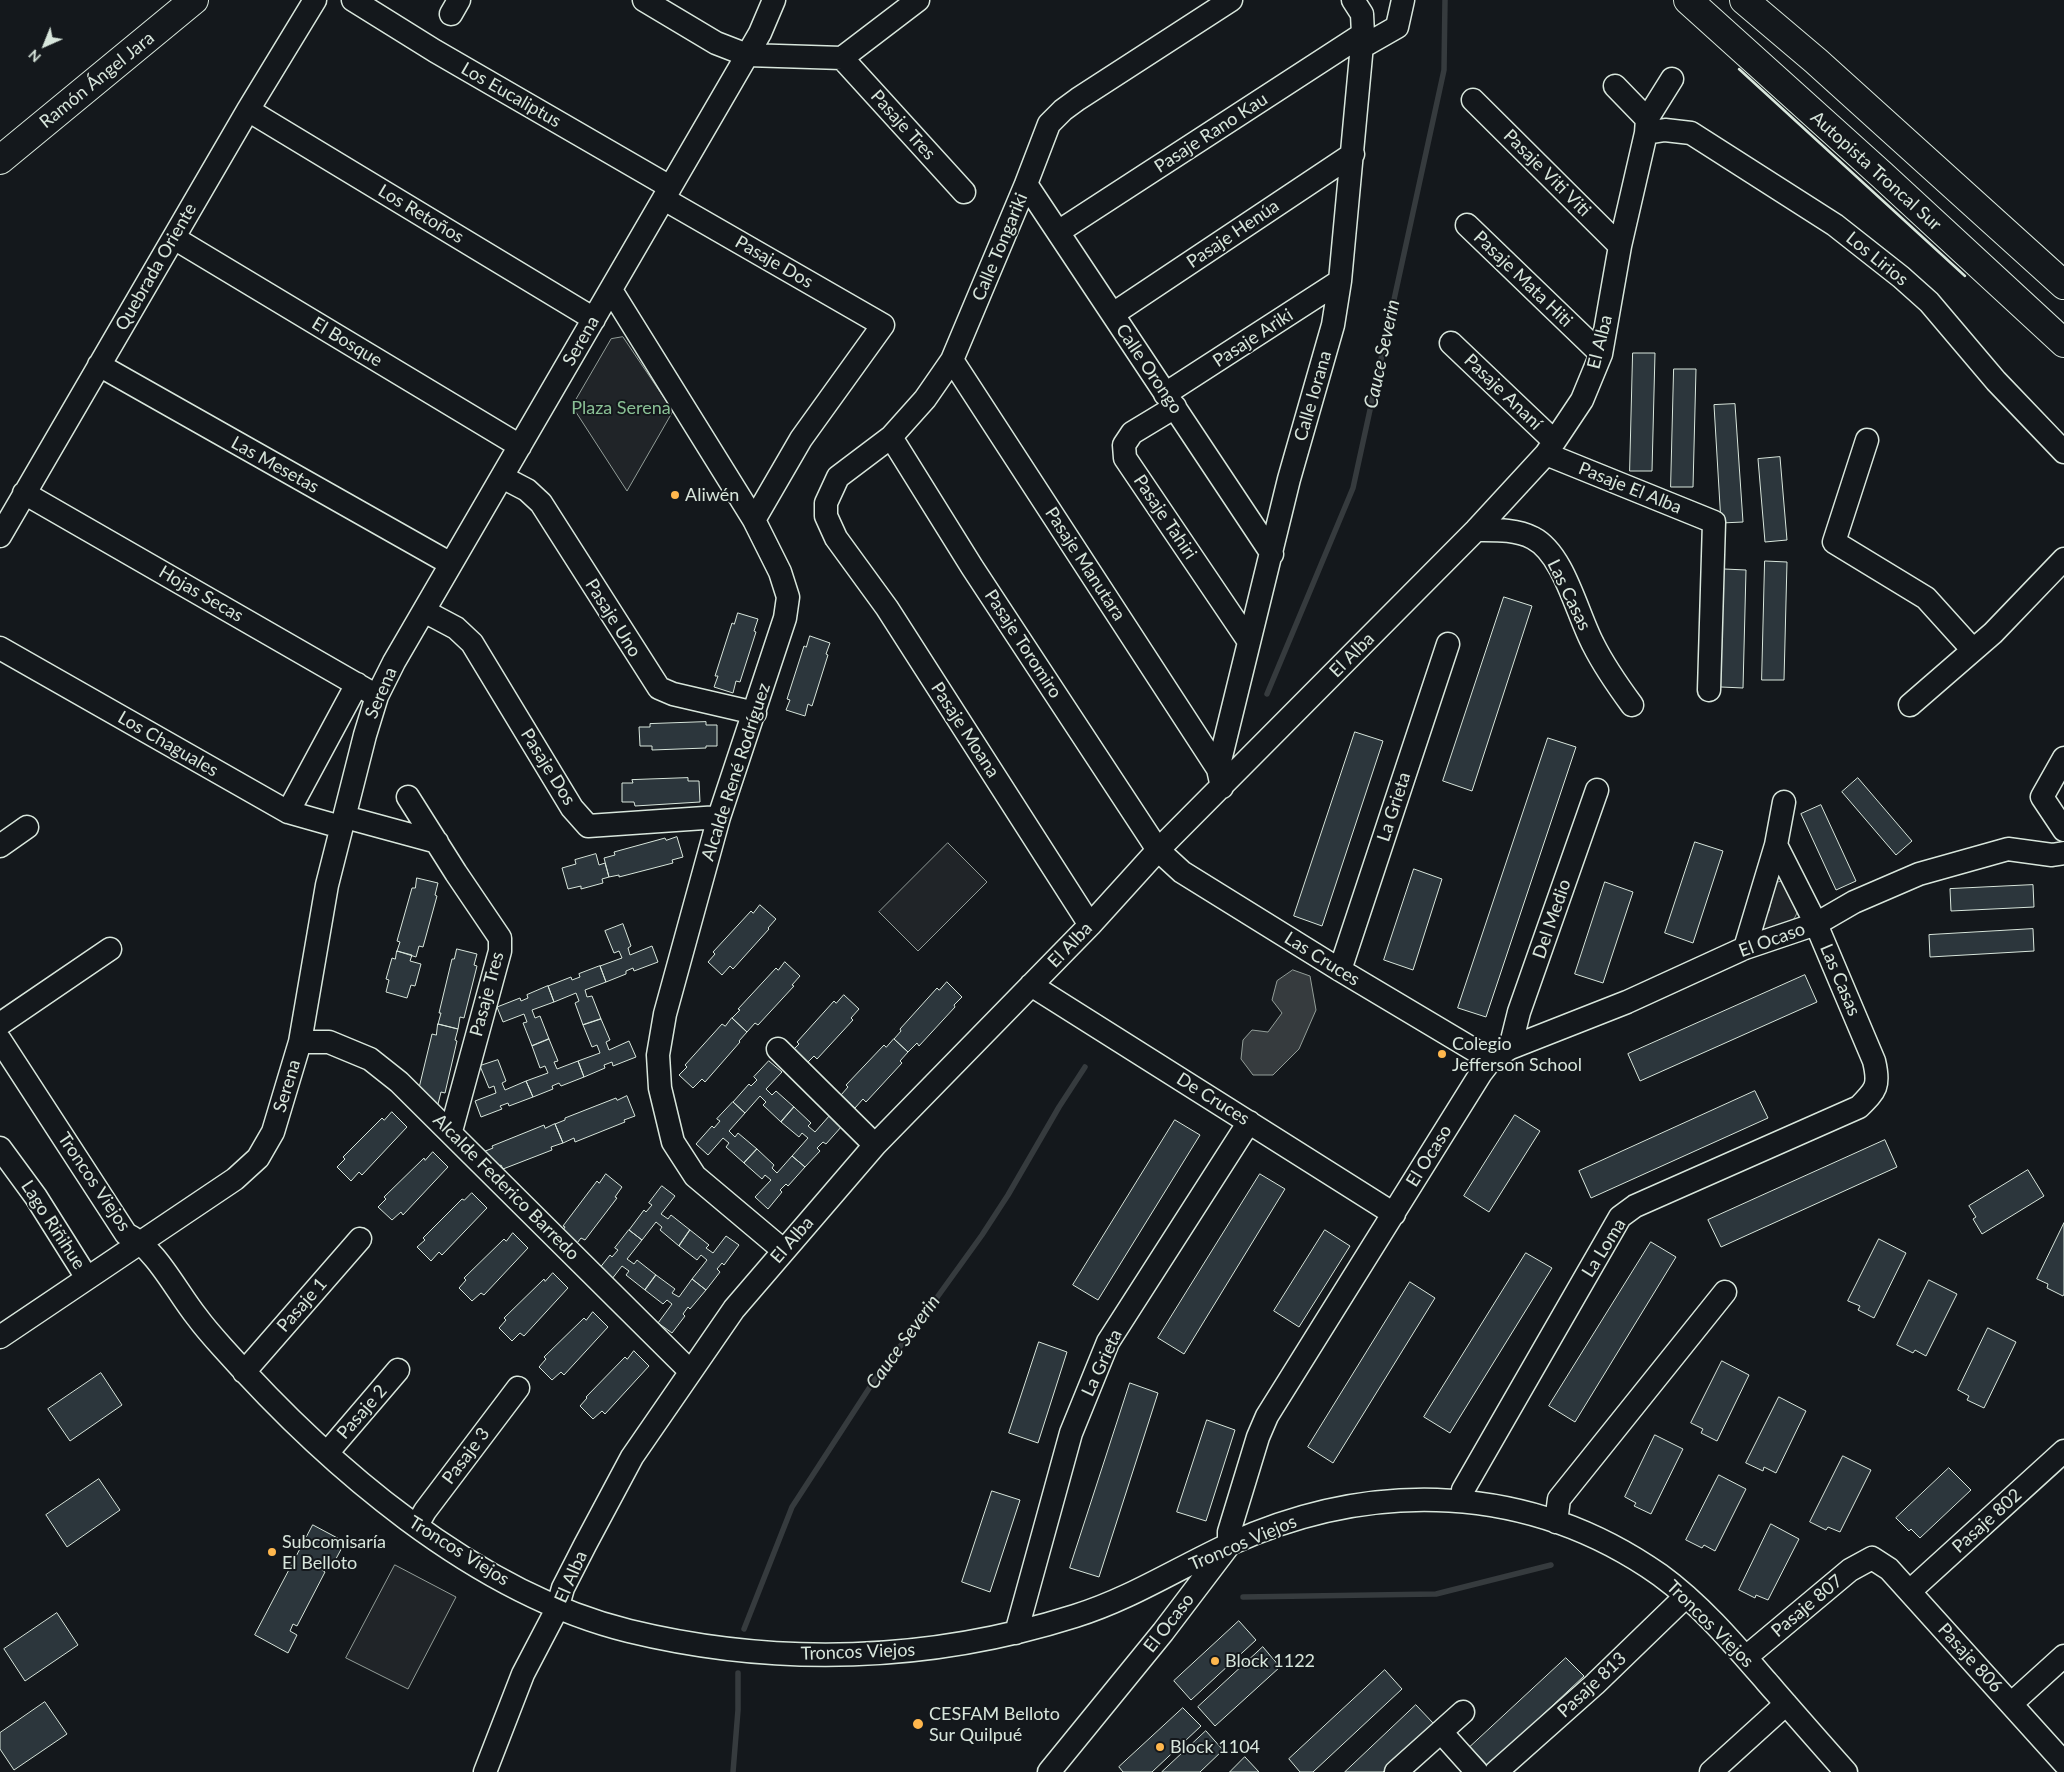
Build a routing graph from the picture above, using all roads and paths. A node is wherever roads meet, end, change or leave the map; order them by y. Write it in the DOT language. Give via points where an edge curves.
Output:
graph roads {
  1 [pos="194,0"];
  2 [pos="315,0"];
  3 [pos="353,0"];
  4 [pos="644,0"];
  5 [pos="774,0"];
  6 [pos="918,0"];
  7 [pos="1231,0"];
  8 [pos="1353,0"];
  9 [pos="1403,0"];
  10 [pos="1688,0"];
  11 [pos="1744,0"];
  12 [pos="1363,40"];
  13 [pos="747,55"];
  14 [pos="842,58"];
  15 [pos="1672,79"];
  16 [pos="1615,86"];
  17 [pos="1473,100"];
  18 [pos="248,110"];
  19 [pos="1646,126"];
  20 [pos="1352,154"];
  21 [pos="0,160"];
  22 [pos="1026,184"];
  23 [pos="964,192"];
  24 [pos="667,193"];
  25 [pos="1467,225"];
  26 [pos="1058,232"];
  27 [pos="174,238"];
  28 [pos="1620,246"];
  29 [pos="1340,282"];
  30 [pos="2064,285"];
  31 [pos="611,290"];
  32 [pos="1113,314"];
  33 [pos="594,319"];
  34 [pos="1451,342"];
  35 [pos="2064,343"];
  36 [pos="1601,354"];
  37 [pos="952,360"];
  38 [pos="99,365"];
  39 [pos="1170,401"];
  40 [pos="891,437"];
  41 [pos="1867,440"];
  42 [pos="520,446"];
  43 [pos="1550,448"];
  44 [pos="2064,452"];
  45 [pos="502,478"];
  46 [pos="24,493"];
  47 [pos="754,520"];
  48 [pos="1476,530"];
  49 [pos="0,536"];
  50 [pos="836,538"];
  51 [pos="1272,554"];
  52 [pos="2064,559"];
  53 [pos="451,564"];
  54 [pos="424,611"];
  55 [pos="1248,640"];
  56 [pos="1448,644"];
  57 [pos="0,648"];
  58 [pos="1973,650"];
  59 [pos="357,684"];
  60 [pos="1709,690"];
  61 [pos="377,696"];
  62 [pos="1632,705"];
  63 [pos="1910,705"];
  64 [pos="755,713"];
  65 [pos="2064,758"];
  66 [pos="1220,778"];
  67 [pos="1597,790"];
  68 [pos="408,796"];
  69 [pos="1784,802"];
  70 [pos="288,812"];
  71 [pos="719,817"];
  72 [pos="343,822"];
  73 [pos="27,826"];
  74 [pos="2064,830"];
  75 [pos="437,842"];
  76 [pos="0,846"];
  77 [pos="1776,846"];
  78 [pos="1158,850"];
  79 [pos="2064,853"];
  80 [pos="1816,924"];
  81 [pos="1090,925"];
  82 [pos="1745,948"];
  83 [pos="110,949"];
  84 [pos="1340,970"];
  85 [pos="1030,985"];
  86 [pos="0,1024"];
  87 [pos="0,1040"];
  88 [pos="300,1042"];
  89 [pos="1510,1048"];
  90 [pos="778,1049"];
  91 [pos="1492,1060"];
  92 [pos="1874,1061"];
  93 [pos="1249,1122"];
  94 [pos="451,1131"];
  95 [pos="874,1145"];
  96 [pos="0,1148"];
  97 [pos="1394,1214"];
  98 [pos="360,1239"];
  99 [pos="141,1241"];
  100 [pos="783,1250"];
  101 [pos="87,1278"];
  102 [pos="1725,1292"];
  103 [pos="0,1337"];
  104 [pos="398,1370"];
  105 [pos="690,1371"];
  106 [pos="244,1372"];
  107 [pos="518,1388"];
  108 [pos="2064,1451"];
  109 [pos="327,1453"];
  110 [pos="1462,1501"];
  111 [pos="1556,1522"];
  112 [pos="416,1525"];
  113 [pos="1229,1545"];
  114 [pos="1872,1558"];
  115 [pos="1910,1591"];
  116 [pos="1686,1596"];
  117 [pos="557,1609"];
  118 [pos="1016,1632"];
  119 [pos="2064,1656"];
  120 [pos="1746,1657"];
  121 [pos="1786,1704"];
  122 [pos="2012,1704"];
  123 [pos="1463,1712"];
  124 [pos="1441,1732"];
  125 [pos="2064,1763"];
  126 [pos="485,1772"];
  127 [pos="1050,1772"];
  128 [pos="1396,1772"];
  129 [pos="1477,1772"];
  130 [pos="1496,1772"];
  131 [pos="1711,1772"];
  132 [pos="1846,1772"];
  1 -- 21 [label="main road, Ramón Ángel Jara"];
  2 -- 18 [label="street, Quebrada Oriente"];
  3 -- 24 [label="street, Los Eucaliptus"];
  4 -- 13 [label="street" via="716,43"];
  5 -- 13 [label="street, Serena"];
  6 -- 14 [label="street"];
  7 -- 22 [label="street, Calle Tongariki" via="1063,110 1049,124"];
  8 -- 12 [label="street, Calle Iorana" via="1362,14"];
  9 -- 12 [label="street, Pasaje Rano Kau" via="1397,27"];
  10 -- 35 [label="main road, Autopista Troncal Sur"];
  11 -- 30 [label="main road"];
  12 -- 20 [label="street, Calle Iorana"];
  12 -- 26 [label="street, Pasaje Rano Kau"];
  13 -- 14 [label="street"];
  13 -- 24 [label="street, Serena"];
  14 -- 23 [label="street, Pasaje Tres"];
  15 -- 19 [label="street, El Alba"];
  16 -- 19 [label="street"];
  17 -- 28 [label="street, Pasaje Viti Viti"];
  18 -- 27 [label="street, Quebrada Oriente"];
  18 -- 33 [label="street, Los Retoños"];
  19 -- 28 [label="street, El Alba"];
  19 -- 44 [label="street, Los Lirios" via="1691,133 1835,225 1929,302 1996,381"];
  20 -- 29 [label="street, Calle Iorana"];
  20 -- 32 [label="street, Pasaje Henúa"];
  22 -- 26 [label="street, Calle Orongo"];
  22 -- 37 [label="street, Calle Tongariki"];
  24 -- 31 [label="street, Serena"];
  24 -- 47 [label="street, Pasaje Dos" via="883,325 801,439"];
  25 -- 36 [label="street, Pasaje Mata Hiti"];
  26 -- 32 [label="street, Calle Orongo"];
  27 -- 38 [label="street, Quebrada Oriente"];
  27 -- 42 [label="street, El Bosque"];
  28 -- 36 [label="street, El Alba"];
  29 -- 39 [label="street, Pasaje Ariki"];
  29 -- 51 [label="street, Calle Iorana" via="1334,325 1289,480"];
  31 -- 33 [label="street, Serena"];
  31 -- 47 [label="street, Alcalde René Rodríguez"];
  32 -- 39 [label="street, Calle Orongo"];
  33 -- 42 [label="street, Serena"];
  34 -- 43 [label="street, Pasaje Ananí"];
  36 -- 43 [label="street, El Alba" via="1582,400"];
  37 -- 40 [label="street, Calle Tongariki"];
  37 -- 66 [label="street, Pasaje Manutara"];
  38 -- 46 [label="street, Quebrada Oriente"];
  38 -- 53 [label="street, Las Mesetas"];
  39 -- 51 [label="street, Calle Orongo"];
  39 -- 55 [label="street, Pasaje Tahiri" via="1132,433 1124,445 1126,458"];
  40 -- 50 [label="street, Calle Tongariki" via="838,477 832,488 826,503 826,516"];
  40 -- 78 [label="street, Pasaje Toromiro" via="972,567"];
  41 -- 58 [label="street" via="1834,542 1926,598"];
  42 -- 45 [label="street, Serena"];
  43 -- 48 [label="street, El Alba"];
  43 -- 60 [label="street, Pasaje El Alba" via="1714,522"];
  45 -- 53 [label="street, Serena"];
  45 -- 64 [label="street, Pasaje Uno" via="527,490 541,503 659,688"];
  46 -- 49 [label="street, Quebrada Oriente"];
  46 -- 59 [label="street, Hojas Secas"];
  47 -- 64 [label="street, Alcalde René Rodríguez" via="769,547 788,597 785,618"];
  48 -- 62 [label="street, Las Casas" via="1513,531 1534,538 1552,557 1592,643"];
  48 -- 66 [label="street, El Alba"];
  50 -- 81 [label="street, Pasaje Moana" via="887,608"];
  51 -- 55 [label="street, Calle Iorana"];
  52 -- 58 [label="street"];
  53 -- 54 [label="street, Serena"];
  54 -- 61 [label="street, Serena"];
  54 -- 71 [label="street, Pasaje Dos" via="456,628 472,643 572,808 588,826"];
  55 -- 66 [label="street, Calle Iorana"];
  56 -- 84 [label="street, La Grieta"];
  57 -- 70 [label="street, Los Chaguales"];
  58 -- 63 [label="street"];
  59 -- 61 [label="street, Hojas Secas"];
  59 -- 70 [label="street, Serena"];
  61 -- 72 [label="street, Serena"];
  64 -- 71 [label="street, Alcalde René Rodríguez"];
  65 -- 74 [label="street" via="2042,797"];
  66 -- 78 [label="street, El Alba"];
  67 -- 89 [label="street, Del Medio" via="1519,1012"];
  68 -- 75 [label="street, Pasaje Tres"];
  69 -- 77 [label="street"];
  70 -- 72 [label="street, Los Chaguales"];
  71 -- 100 [label="street, Alcalde René Rodríguez" via="666,1014 658,1055 660,1088 673,1142 695,1176"];
  72 -- 75 [label="street"];
  72 -- 88 [label="street, Serena" via="327,885"];
  73 -- 76 [label="street"];
  75 -- 94 [label="street, Pasaje Tres" via="500,938 500,951"];
  77 -- 80 [label="street, Las Casas"];
  77 -- 82 [label="street"];
  78 -- 81 [label="street, El Alba"];
  78 -- 84 [label="street, Las Cruces" via="1182,872"];
  79 -- 80 [label="street, El Ocaso" via="2052,855 2008,849 1919,874 1854,902"];
  80 -- 82 [label="street, El Ocaso"];
  80 -- 92 [label="street, Las Casas"];
  81 -- 85 [label="street, El Alba"];
  82 -- 89 [label="street, El Ocaso" via="1626,1002"];
  83 -- 86 [label="street"];
  84 -- 91 [label="street, Las Cruces"];
  85 -- 93 [label="street, De Cruces"];
  85 -- 95 [label="street, El Alba"];
  87 -- 99 [label="street, Troncos Viejos" via="126,1234"];
  88 -- 94 [label="street, Alcalde Federico Barredo" via="329,1042 370,1059 400,1082"];
  88 -- 99 [label="street, Serena" via="273,1132 258,1158 235,1179 160,1232"];
  89 -- 91 [label="street, El Ocaso"];
  90 -- 95 [label="street"];
  91 -- 97 [label="street, El Ocaso"];
  92 -- 110 [label="street, La Loma" via="1878,1075 1876,1090 1859,1107 1635,1206 1620,1217 1464,1490"];
  93 -- 97 [label="street, De Cruces"];
  93 -- 118 [label="street, La Grieta" via="1108,1342 1072,1433"];
  94 -- 105 [label="street, Alcalde Federico Barredo"];
  95 -- 100 [label="street, El Alba"];
  96 -- 101 [label="street, Lago Riñihue" via="36,1197"];
  97 -- 113 [label="street, El Ocaso" via="1267,1416 1229,1532"];
  98 -- 106 [label="street, Pasaje 1"];
  99 -- 101 [label="street, Serena"];
  99 -- 106 [label="street, Troncos Viejos" via="198,1319"];
  100 -- 105 [label="street, El Alba" via="734,1309"];
  101 -- 103 [label="street, Serena"];
  102 -- 111 [label="street" via="1559,1498"];
  104 -- 109 [label="street, Pasaje 2"];
  105 -- 117 [label="street, El Alba" via="632,1457 563,1588"];
  106 -- 109 [label="street, Troncos Viejos"];
  107 -- 112 [label="street, Pasaje 3"];
  108 -- 115 [label="street, Pasaje 802"];
  109 -- 112 [label="street, Troncos Viejos"];
  110 -- 111 [label="street, Troncos Viejos" via="1526,1512"];
  110 -- 113 [label="street, Troncos Viejos" via="1428,1499 1360,1504 1293,1520"];
  111 -- 116 [label="street, Troncos Viejos" via="1612,1546 1663,1577"];
  112 -- 117 [label="street, Troncos Viejos" via="486,1571"];
  113 -- 118 [label="street, Troncos Viejos" via="1149,1586 1080,1615"];
  113 -- 127 [label="street, El Ocaso"];
  114 -- 115 [label="street, Pasaje 806" via="1889,1569"];
  114 -- 120 [label="street, Pasaje 807" via="1850,1570"];
  115 -- 122 [label="street, Pasaje 806"];
  116 -- 120 [label="street, Troncos Viejos"];
  116 -- 130 [label="street, Pasaje 813" via="1595,1684"];
  117 -- 118 [label="street, Troncos Viejos" via="674,1641 771,1654 821,1656 909,1651"];
  117 -- 126 [label="street, El Alba" via="523,1674"];
  119 -- 122 [label="street"];
  120 -- 121 [label="street, Troncos Viejos"];
  121 -- 131 [label="street"];
  121 -- 132 [label="street, Troncos Viejos"];
  122 -- 125 [label="street, Pasaje 806"];
  123 -- 124 [label="street"];
  124 -- 128 [label="street"];
  124 -- 129 [label="street"];
}
